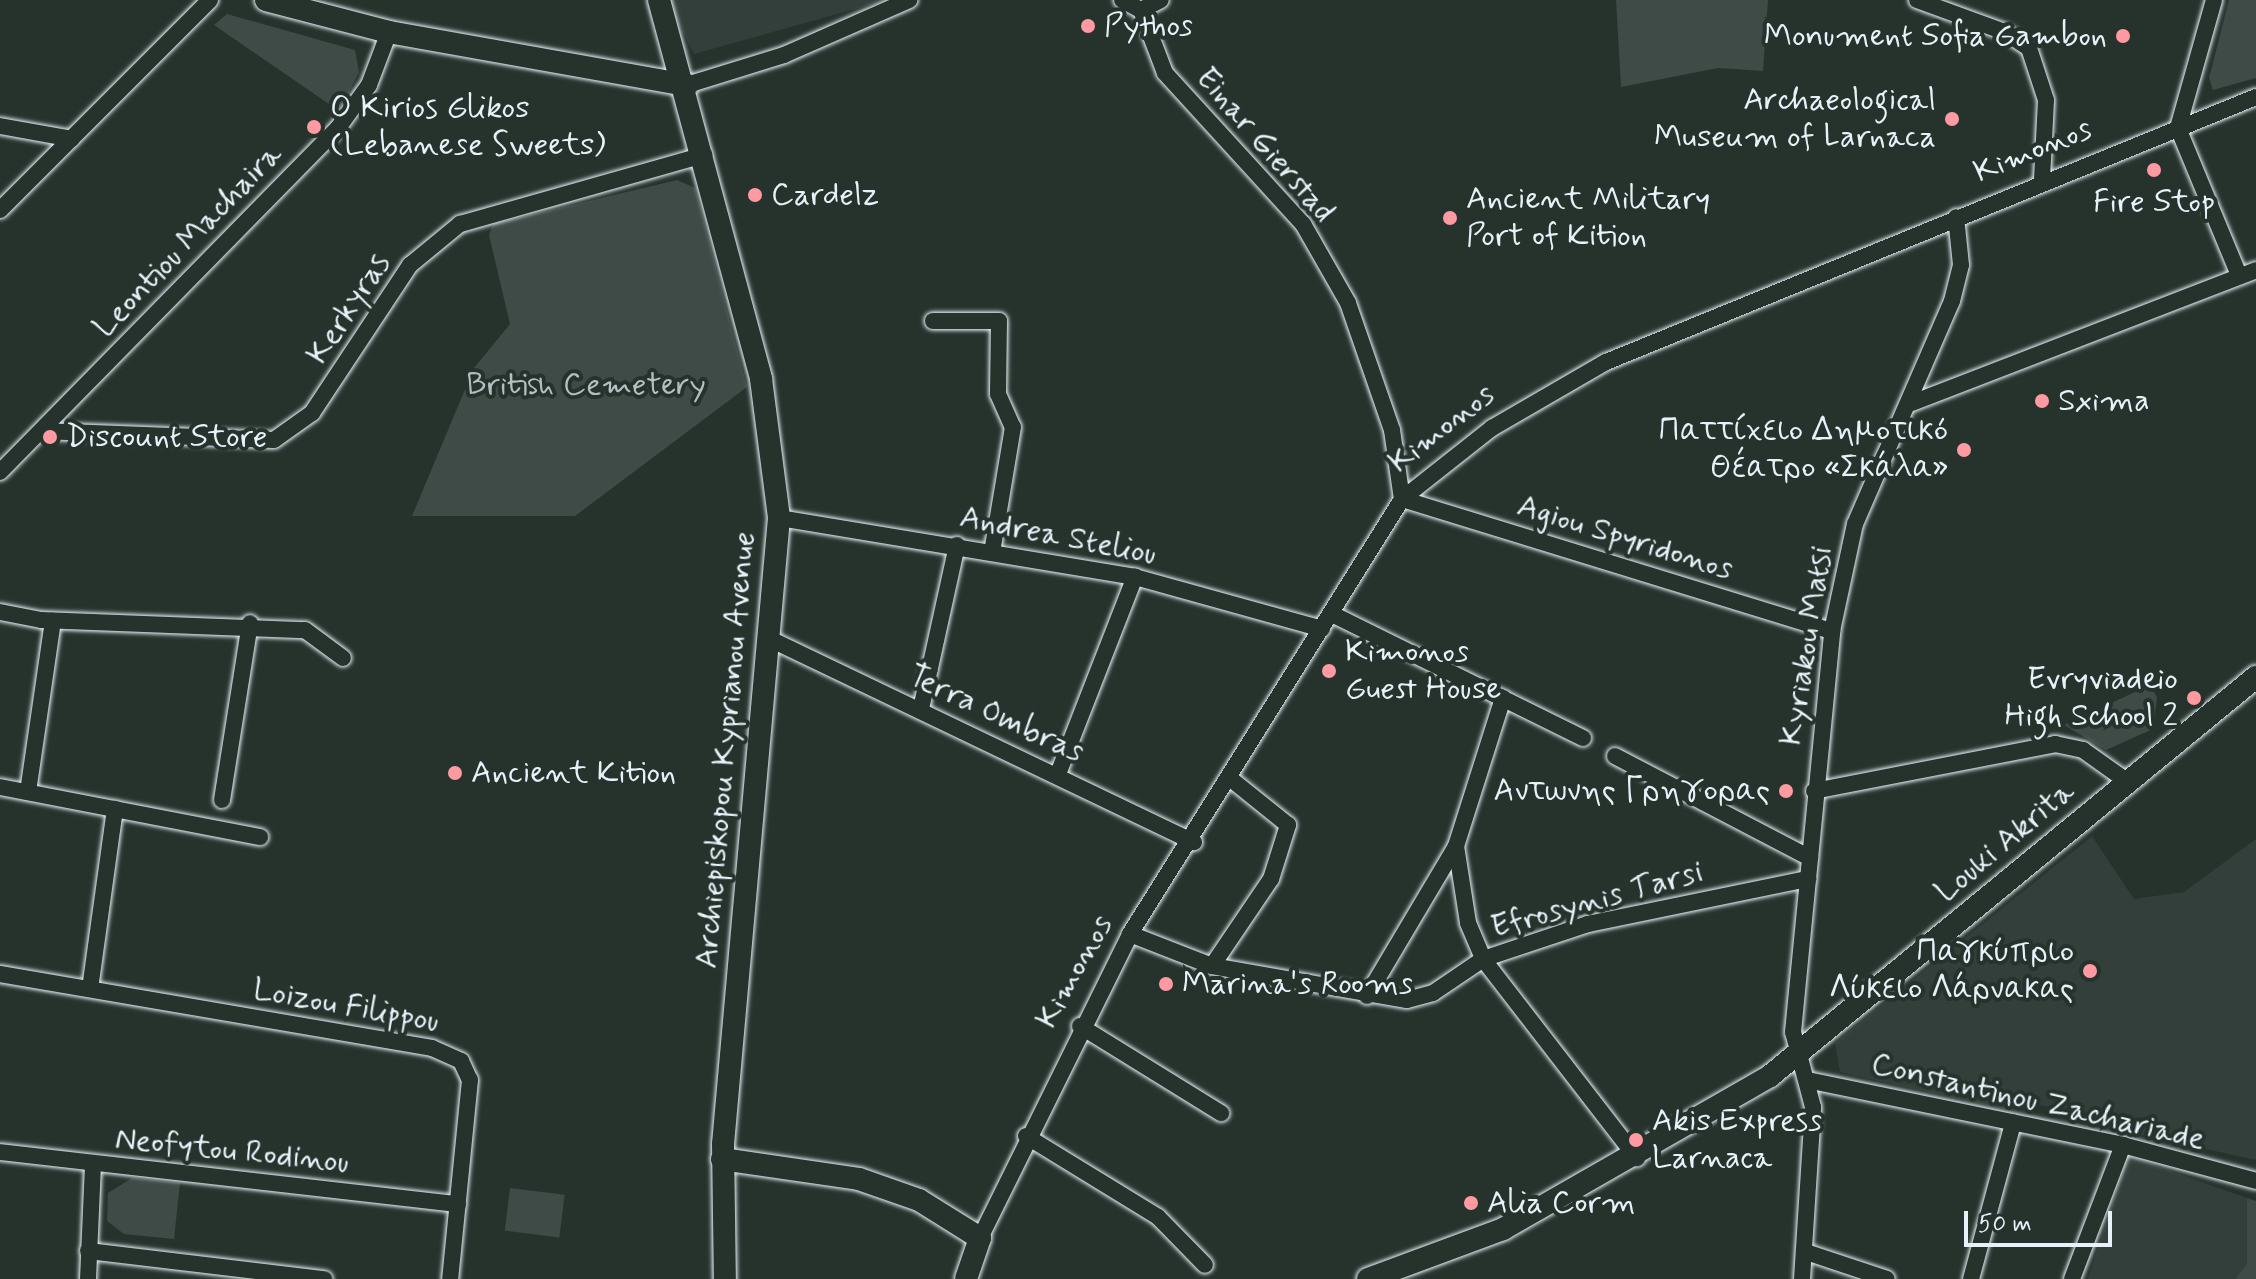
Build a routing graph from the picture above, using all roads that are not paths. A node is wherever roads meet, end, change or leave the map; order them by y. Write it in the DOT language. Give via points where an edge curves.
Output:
graph roads {
  1 [pos="210,0"];
  2 [pos="266,0"];
  3 [pos="659,0"];
  4 [pos="909,0"];
  5 [pos="1122,0"];
  6 [pos="1161,0"];
  7 [pos="1917,0"];
  8 [pos="2214,0"];
  9 [pos="1949,4"];
  10 [pos="1141,10"];
  11 [pos="389,32"];
  12 [pos="687,85"];
  13 [pos="2256,97"];
  14 [pos="0,126"];
  15 [pos="2178,128"];
  16 [pos="72,139"];
  17 [pos="704,155"];
  18 [pos="2042,180"];
  19 [pos="0,210"];
  20 [pos="1956,217"];
  21 [pos="2256,270"];
  22 [pos="2239,275"];
  23 [pos="933,321"];
  24 [pos="1912,403"];
  25 [pos="41,431"];
  26 [pos="0,472"];
  27 [pos="1402,499"];
  28 [pos="779,518"];
  29 [pos="957,545"];
  30 [pos="992,552"];
  31 [pos="1135,577"];
  32 [pos="0,612"];
  33 [pos="1332,614"];
  34 [pos="53,621"];
  35 [pos="250,623"];
  36 [pos="1322,629"];
  37 [pos="1832,631"];
  38 [pos="772,640"];
  39 [pos="343,658"];
  40 [pos="2256,677"];
  41 [pos="1503,698"];
  42 [pos="921,709"];
  43 [pos="1583,738"];
  44 [pos="1615,756"];
  45 [pos="1058,774"];
  46 [pos="1232,780"];
  47 [pos="2128,782"];
  48 [pos="0,787"];
  49 [pos="1814,791"];
  50 [pos="28,792"];
  51 [pos="222,800"];
  52 [pos="115,809"];
  53 [pos="260,837"];
  54 [pos="1194,842"];
  55 [pos="1456,846"];
  56 [pos="1810,858"];
  57 [pos="1808,879"];
  58 [pos="1130,934"];
  59 [pos="1483,959"];
  60 [pos="1212,966"];
  61 [pos="0,974"];
  62 [pos="90,989"];
  63 [pos="1367,996"];
  64 [pos="1080,1026"];
  65 [pos="1796,1057"];
  66 [pos="1807,1080"];
  67 [pos="1221,1113"];
  68 [pos="2013,1123"];
  69 [pos="1026,1136"];
  70 [pos="2123,1145"];
  71 [pos="0,1152"];
  72 [pos="1637,1158"];
  73 [pos="722,1159"];
  74 [pos="93,1164"];
  75 [pos="2256,1181"];
  76 [pos="458,1204"];
  77 [pos="980,1238"];
  78 [pos="88,1251"];
  79 [pos="1806,1252"];
  80 [pos="1205,1265"];
  81 [pos="88,1279"];
  82 [pos="324,1279"];
  83 [pos="450,1279"];
  84 [pos="725,1279"];
  85 [pos="966,1279"];
  86 [pos="1368,1279"];
  87 [pos="1802,1279"];
  88 [pos="1887,1279"];
  89 [pos="1971,1279"];
  90 [pos="2072,1279"];
  1 -- 16 [label="street"];
  2 -- 11 [label="street"];
  3 -- 12 [label="street, Archiepiskopou Kyprianou Avenue"];
  4 -- 12 [label="street" via="784,55"];
  5 -- 10 [label="street"];
  6 -- 10 [label="street"];
  7 -- 9 [label="street"];
  8 -- 15 [label="street"];
  9 -- 18 [label="street" via="2029,48 2041,71"];
  10 -- 27 [label="street, Einar Gierstad" via="1165,73 1303,224 1348,303 1392,430"];
  11 -- 12 [label="street"];
  11 -- 25 [label="street, Leontiou Machaira" via="369,85 338,128"];
  12 -- 17 [label="street, Archiepiskopou Kyprianou Avenue"];
  13 -- 15 [label="street, Kimonos"];
  14 -- 16 [label="street"];
  15 -- 18 [label="street, Kimonos"];
  15 -- 22 [label="street"];
  16 -- 19 [label="street"];
  17 -- 25 [label="street, Kerkyras" via="460,224 410,265 329,390 286,435 262,443"];
  17 -- 28 [label="street, Archiepiskopou Kyprianou Avenue" via="761,379"];
  18 -- 20 [label="street, Kimonos"];
  20 -- 24 [label="street, Kyriakou Matsi" via="1961,265"];
  20 -- 27 [label="street, Kimonos" via="1594,368 1492,428"];
  21 -- 22 [label="street"];
  22 -- 24 [label="street"];
  23 -- 30 [label="street" via="999,321 998,394 1013,427"];
  24 -- 37 [label="street, Kyriakou Matsi" via="1855,524"];
  25 -- 26 [label="street, Leontiou Machaira"];
  27 -- 33 [label="street, Kimonos"];
  27 -- 37 [label="street, Agiou Spyridonos"];
  28 -- 29 [label="street, Andrea Steliou"];
  28 -- 38 [label="street, Archiepiskopou Kyprianou Avenue"];
  29 -- 30 [label="street, Andrea Steliou"];
  29 -- 42 [label="street"];
  30 -- 31 [label="street, Andrea Steliou"];
  31 -- 36 [label="street, Andrea Steliou"];
  31 -- 45 [label="street"];
  32 -- 34 [label="street"];
  33 -- 36 [label="street, Kimonos"];
  33 -- 41 [label="street"];
  34 -- 35 [label="street"];
  34 -- 50 [label="street"];
  35 -- 39 [label="street" via="305,630"];
  35 -- 51 [label="street"];
  36 -- 46 [label="street, Kimonos"];
  37 -- 49 [label="street, Kyriakou Matsi"];
  38 -- 42 [label="street, Terra Ombras"];
  38 -- 73 [label="street, Archiepiskopou Kyprianou Avenue"];
  40 -- 47 [label="street, Louki Akrita"];
  41 -- 43 [label="street"];
  41 -- 55 [label="street"];
  42 -- 45 [label="street, Terra Ombras"];
  44 -- 56 [label="street"];
  45 -- 54 [label="street, Terra Ombras"];
  46 -- 54 [label="street, Kimonos"];
  46 -- 60 [label="street" via="1288,825 1271,879"];
  47 -- 49 [label="street" via="2083,750 2055,744"];
  47 -- 65 [label="street, Louki Akrita"];
  48 -- 50 [label="street"];
  49 -- 56 [label="street, Kyriakou Matsi"];
  50 -- 52 [label="street"];
  52 -- 53 [label="street"];
  52 -- 62 [label="street"];
  54 -- 58 [label="street, Kimonos"];
  55 -- 59 [label="street" via="1459,889"];
  55 -- 63 [label="street"];
  56 -- 57 [label="street, Kyriakou Matsi"];
  57 -- 59 [label="street, Efrosynis Tarsi" via="1588,924"];
  57 -- 65 [label="street, Kyriakou Matsi"];
  58 -- 60 [label="street, Efrosynis Tarsi"];
  58 -- 64 [label="street, Kimonos"];
  59 -- 63 [label="street, Efrosynis Tarsi" via="1433,993 1407,1000"];
  59 -- 72 [label="street"];
  60 -- 63 [label="street, Efrosynis Tarsi"];
  61 -- 62 [label="street, Loizou Filippou"];
  62 -- 76 [label="street, Loizou Filippou" via="450,1053 470,1080"];
  64 -- 67 [label="street"];
  64 -- 69 [label="street, Kimonos"];
  65 -- 66 [label="street"];
  65 -- 72 [label="street, Louki Akrita"];
  66 -- 68 [label="street, Constantinou Zachariade"];
  66 -- 79 [label="street" via="1813,1141"];
  68 -- 70 [label="street, Constantinou Zachariade"];
  68 -- 89 [label="street"];
  69 -- 77 [label="street, Kimonos"];
  69 -- 80 [label="street" via="1158,1217"];
  70 -- 75 [label="street, Constantinou Zachariade"];
  70 -- 90 [label="street"];
  71 -- 74 [label="street, Neofytou Rodinou"];
  72 -- 86 [label="street, Louki Akrita" via="1503,1229"];
  73 -- 77 [label="street" via="893,1189"];
  73 -- 84 [label="street, Archiepiskopou Kyprianou Avenue"];
  74 -- 76 [label="street, Neofytou Rodinou"];
  74 -- 78 [label="street"];
  76 -- 83 [label="street, Loizou Filippou"];
  77 -- 85 [label="street, Kimonos"];
  78 -- 81 [label="street"];
  78 -- 82 [label="street"];
  79 -- 87 [label="street"];
  79 -- 88 [label="street"];
}
